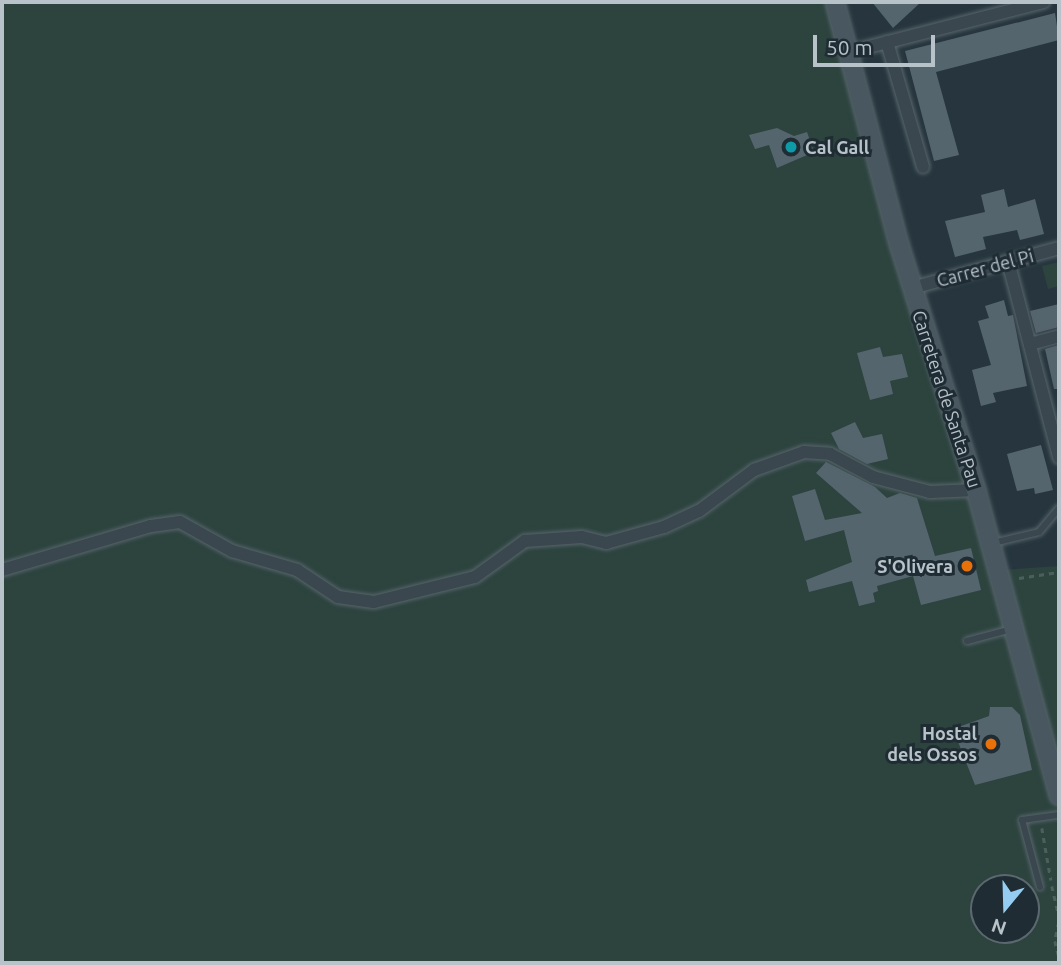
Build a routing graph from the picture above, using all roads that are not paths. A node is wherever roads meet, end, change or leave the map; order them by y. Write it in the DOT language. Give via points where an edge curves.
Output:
graph roads {
  1 [pos="835,2"];
  2 [pos="1044,2"];
  3 [pos="887,43"];
  4 [pos="849,52"];
  5 [pos="923,167"];
  6 [pos="1059,248"];
  7 [pos="1008,261"];
  8 [pos="912,288"];
  9 [pos="1059,336"];
  10 [pos="1030,344"];
  11 [pos="1055,421"];
  12 [pos="1059,457"];
  13 [pos="976,490"];
  14 [pos="1059,508"];
  15 [pos="991,544"];
  16 [pos="2,570"];
  17 [pos="1014,629"];
  18 [pos="967,640"];
  19 [pos="1059,796"];
  20 [pos="1059,815"];
  21 [pos="1036,874"];
  1 -- 4 [label="main road, Carretera de Santa Pau"];
  2 -- 3 [label="street"];
  3 -- 4 [label="street"];
  3 -- 5 [label="street"];
  4 -- 8 [label="main road, Carretera de Santa Pau"];
  6 -- 7 [label="street, Carrer del Pi"];
  7 -- 8 [label="street, Carrer del Pi"];
  7 -- 10 [label="street"];
  8 -- 13 [label="main road, Carretera de Santa Pau"];
  9 -- 10 [label="street"];
  10 -- 11 [label="street"];
  11 -- 12 [label="street"];
  13 -- 15 [label="main road, Carretera de Santa Pau"];
  13 -- 16 [label="street" via="930,492 873,477 830,453 804,452 754,470 699,511 664,527 606,543 582,537 525,541 475,578 373,602 338,597 297,570 232,551 180,522 151,526"];
  14 -- 15 [label="lane" via="1039,532"];
  15 -- 17 [label="main road, Carretera de Santa Pau"];
  17 -- 18 [label="lane"];
  17 -- 19 [label="main road, Carretera de Santa Pau"];
  20 -- 21 [label="lane" via="1021,820"];
}
